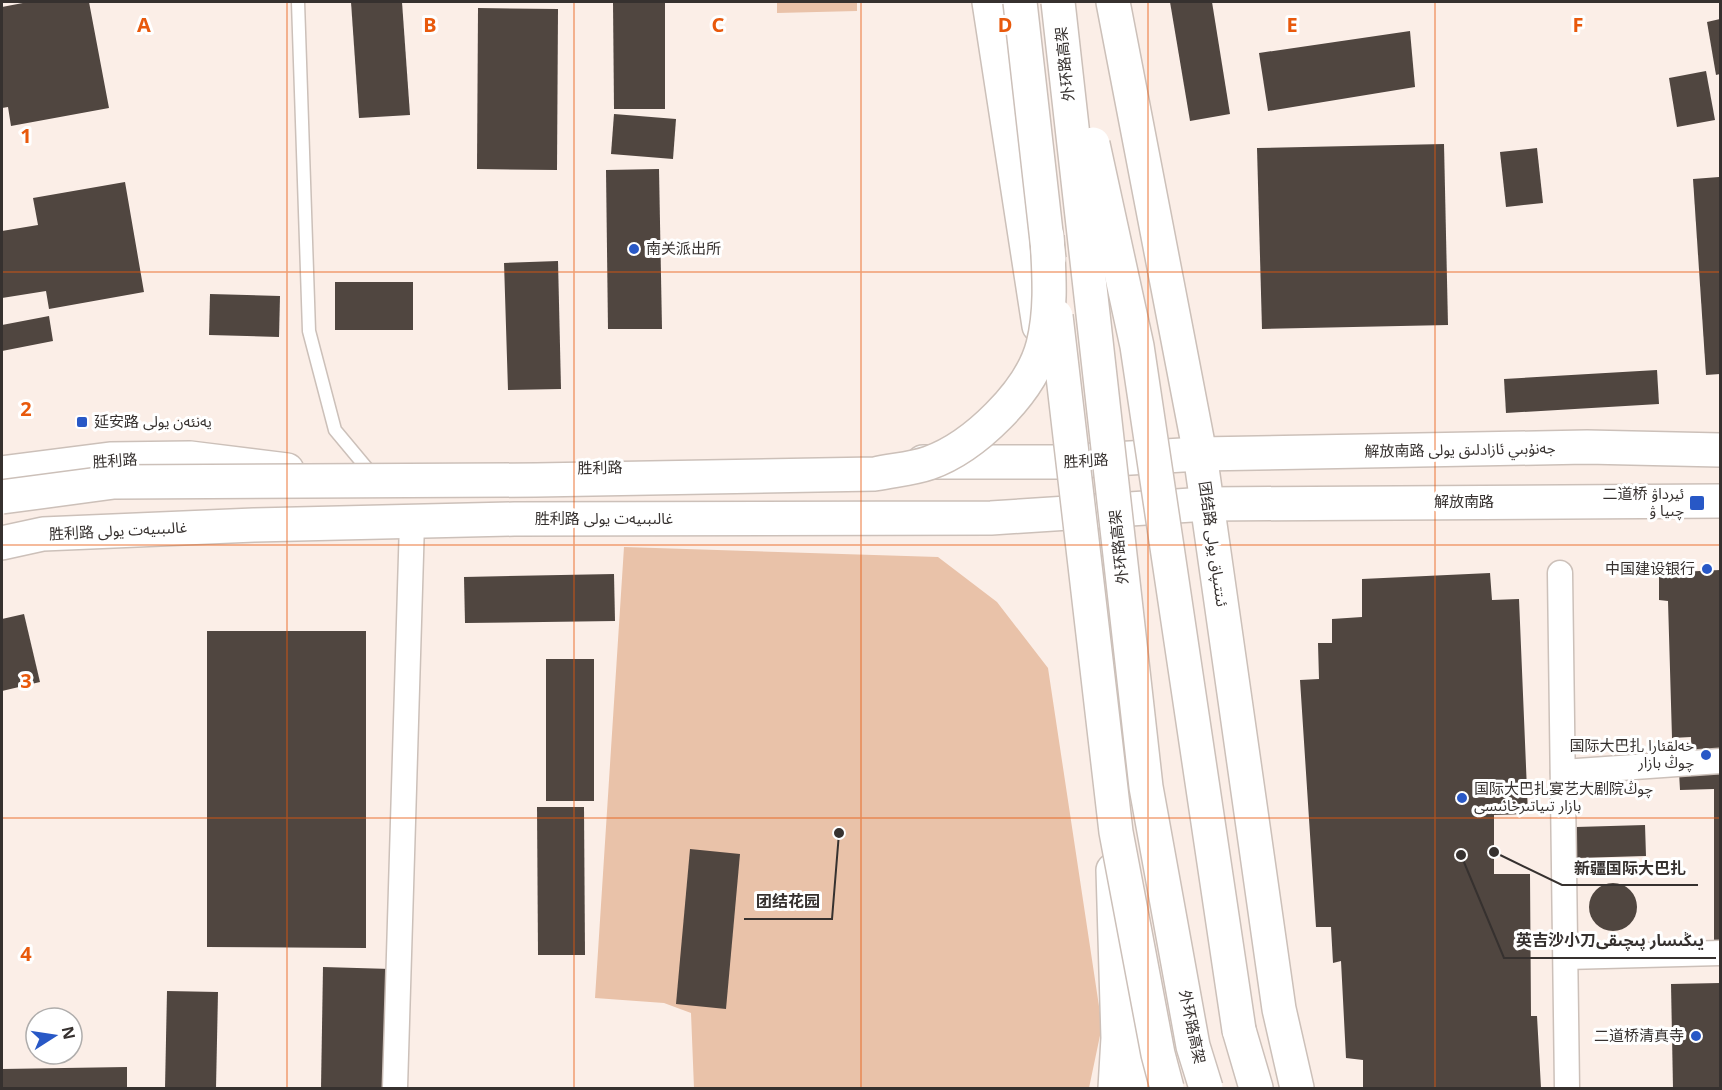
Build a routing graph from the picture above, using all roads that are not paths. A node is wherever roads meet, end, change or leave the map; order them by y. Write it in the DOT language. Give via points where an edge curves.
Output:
graph roads {
  1 [pos="298,2"];
  2 [pos="989,2"];
  3 [pos="1020,2"];
  4 [pos="1060,2"];
  5 [pos="1113,2"];
  6 [pos="1047,236"];
  7 [pos="1720,450"];
  8 [pos="1200,454"];
  9 [pos="1061,462"];
  10 [pos="370,472"];
  11 [pos="2,473"];
  12 [pos="2,497"];
  13 [pos="1720,501"];
  14 [pos="1207,504"];
  15 [pos="1069,512"];
  16 [pos="412,522"];
  17 [pos="2,543"];
  18 [pos="1560,573"];
  19 [pos="1720,761"];
  20 [pos="1563,772"];
  21 [pos="1112,796"];
  22 [pos="1720,953"];
  23 [pos="1566,957"];
  24 [pos="395,1089"];
  25 [pos="1115,1089"];
  26 [pos="1142,1089"];
  27 [pos="1167,1089"];
  28 [pos="1206,1089"];
  29 [pos="1256,1089"];
  30 [pos="1297,1089"];
  31 [pos="1567,1089"];
  1 -- 10 [label="lane" via="309,332 335,430"];
  2 -- 9 [label="main road"];
  3 -- 6 [label="main road, bridge"];
  4 -- 28 [label="main road, 外环路高架, bridge" via="1146,787 1194,1046"];
  4 -- 29 [label="main road, bridge" via="1137,346 1239,1030"];
  5 -- 8 [label="main road, 团结路 ئىتتىپاق يولى"];
  6 -- 12 [label="main road, bridge" via="1051,292 1043,347 1017,396 979,436 930,463 875,474 114,482"];
  6 -- 21 [label="main road, bridge"];
  7 -- 8 [label="main road, 解放南路 جەنۇبىي ئازادلىق يولى" via="1587,447"];
  8 -- 9 [label="main road, 胜利路"];
  8 -- 14 [label="main road, 团结路 ئىتتىپاق يولى"];
  9 -- 10 [label="main road, 胜利路"];
  9 -- 15 [label="main road"];
  10 -- 11 [label="main road, 胜利路" via="309,473 190,458 110,459"];
  13 -- 14 [label="main road, 解放南路"];
  14 -- 15 [label="main road, 胜利路 غالىبىيەت يولى"];
  14 -- 30 [label="main road, 团结路 ئىتتىپاق يولى" via="1279,1009"];
  15 -- 16 [label="main road, 胜利路 غالىبىيەت يولى" via="991,518"];
  15 -- 26 [label="main road" via="1112,760"];
  16 -- 17 [label="main road, 胜利路 غالىبىيەت يولى" via="43,534"];
  16 -- 24 [label="street"];
  18 -- 20 [label="street"];
  19 -- 20 [label="street"];
  20 -- 23 [label="street"];
  21 -- 25 [label="main road, bridge" via="1118,1038"];
  21 -- 27 [label="main road, bridge"];
  22 -- 23 [label="street"];
  23 -- 31 [label="street"];
}
